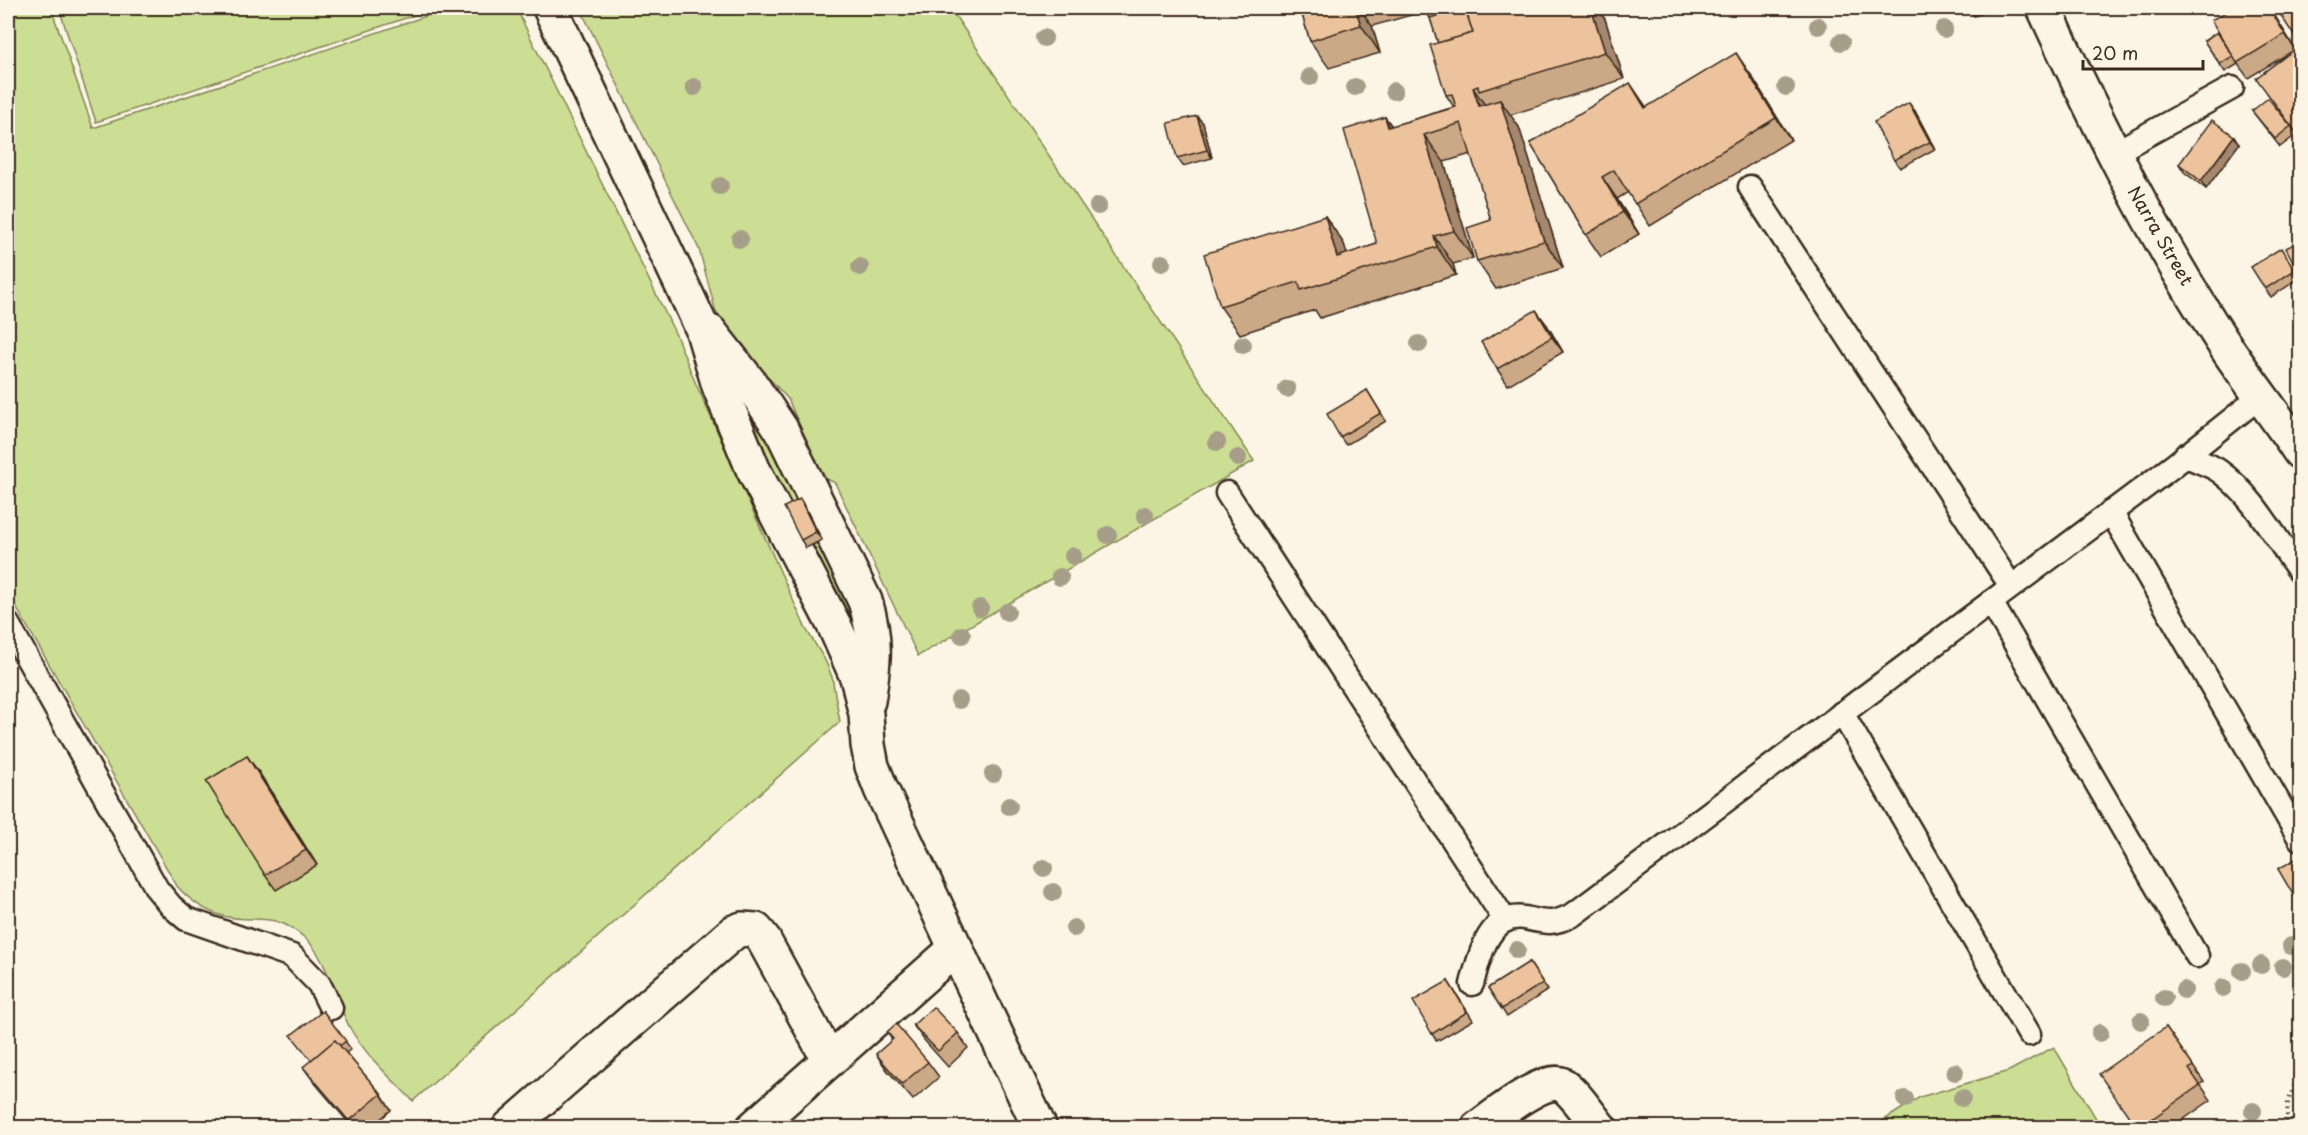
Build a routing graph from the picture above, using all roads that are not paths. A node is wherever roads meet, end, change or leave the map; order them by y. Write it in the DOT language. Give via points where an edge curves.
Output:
graph roads {
  1 [pos="550,8"];
  2 [pos="2043,8"];
  3 [pos="2232,88"];
  4 [pos="2114,153"];
  5 [pos="1750,187"];
  6 [pos="2261,396"];
  7 [pos="2297,441"];
  8 [pos="2186,455"];
  9 [pos="1227,493"];
  10 [pos="2111,512"];
  11 [pos="2301,572"];
  12 [pos="2011,586"];
  13 [pos="1991,602"];
  14 [pos="8,624"];
  15 [pos="1842,713"];
  16 [pos="2301,839"];
  17 [pos="1505,920"];
  18 [pos="956,948"];
  19 [pos="2197,956"];
  20 [pos="1472,984"];
  21 [pos="331,1008"];
  22 [pos="2029,1034"];
  23 [pos="829,1060"];
  24 [pos="509,1128"];
  25 [pos="753,1128"];
  26 [pos="1040,1128"];
  27 [pos="1478,1128"];
  28 [pos="1600,1128"];
  1 -- 18 [label="street" via="702,328 740,438 843,644 866,714 872,766"];
  2 -- 4 [label="street, Narra Street"];
  3 -- 4 [label="lane"];
  4 -- 6 [label="street, Narra Street" via="2175,265"];
  5 -- 12 [label="lane"];
  6 -- 7 [label="street, Narra Street"];
  6 -- 8 [label="lane"];
  8 -- 10 [label="lane"];
  8 -- 11 [label="lane" via="2208,464 2230,480 2252,503"];
  9 -- 17 [label="lane"];
  10 -- 12 [label="lane"];
  10 -- 16 [label="lane"];
  12 -- 13 [label="lane"];
  13 -- 15 [label="lane"];
  13 -- 19 [label="lane"];
  14 -- 21 [label="lane" via="157,889 171,906 186,919 207,928 292,956 319,984"];
  15 -- 17 [label="lane" via="1574,914 1550,923 1524,918"];
  15 -- 22 [label="lane"];
  17 -- 20 [label="lane" via="1488,936"];
  18 -- 23 [label="street"];
  18 -- 26 [label="street"];
  23 -- 24 [label="street" via="762,937 756,930 742,929"];
  23 -- 25 [label="street"];
  27 -- 28 [label="street" via="1535,1089 1553,1082 1564,1085"];
}
